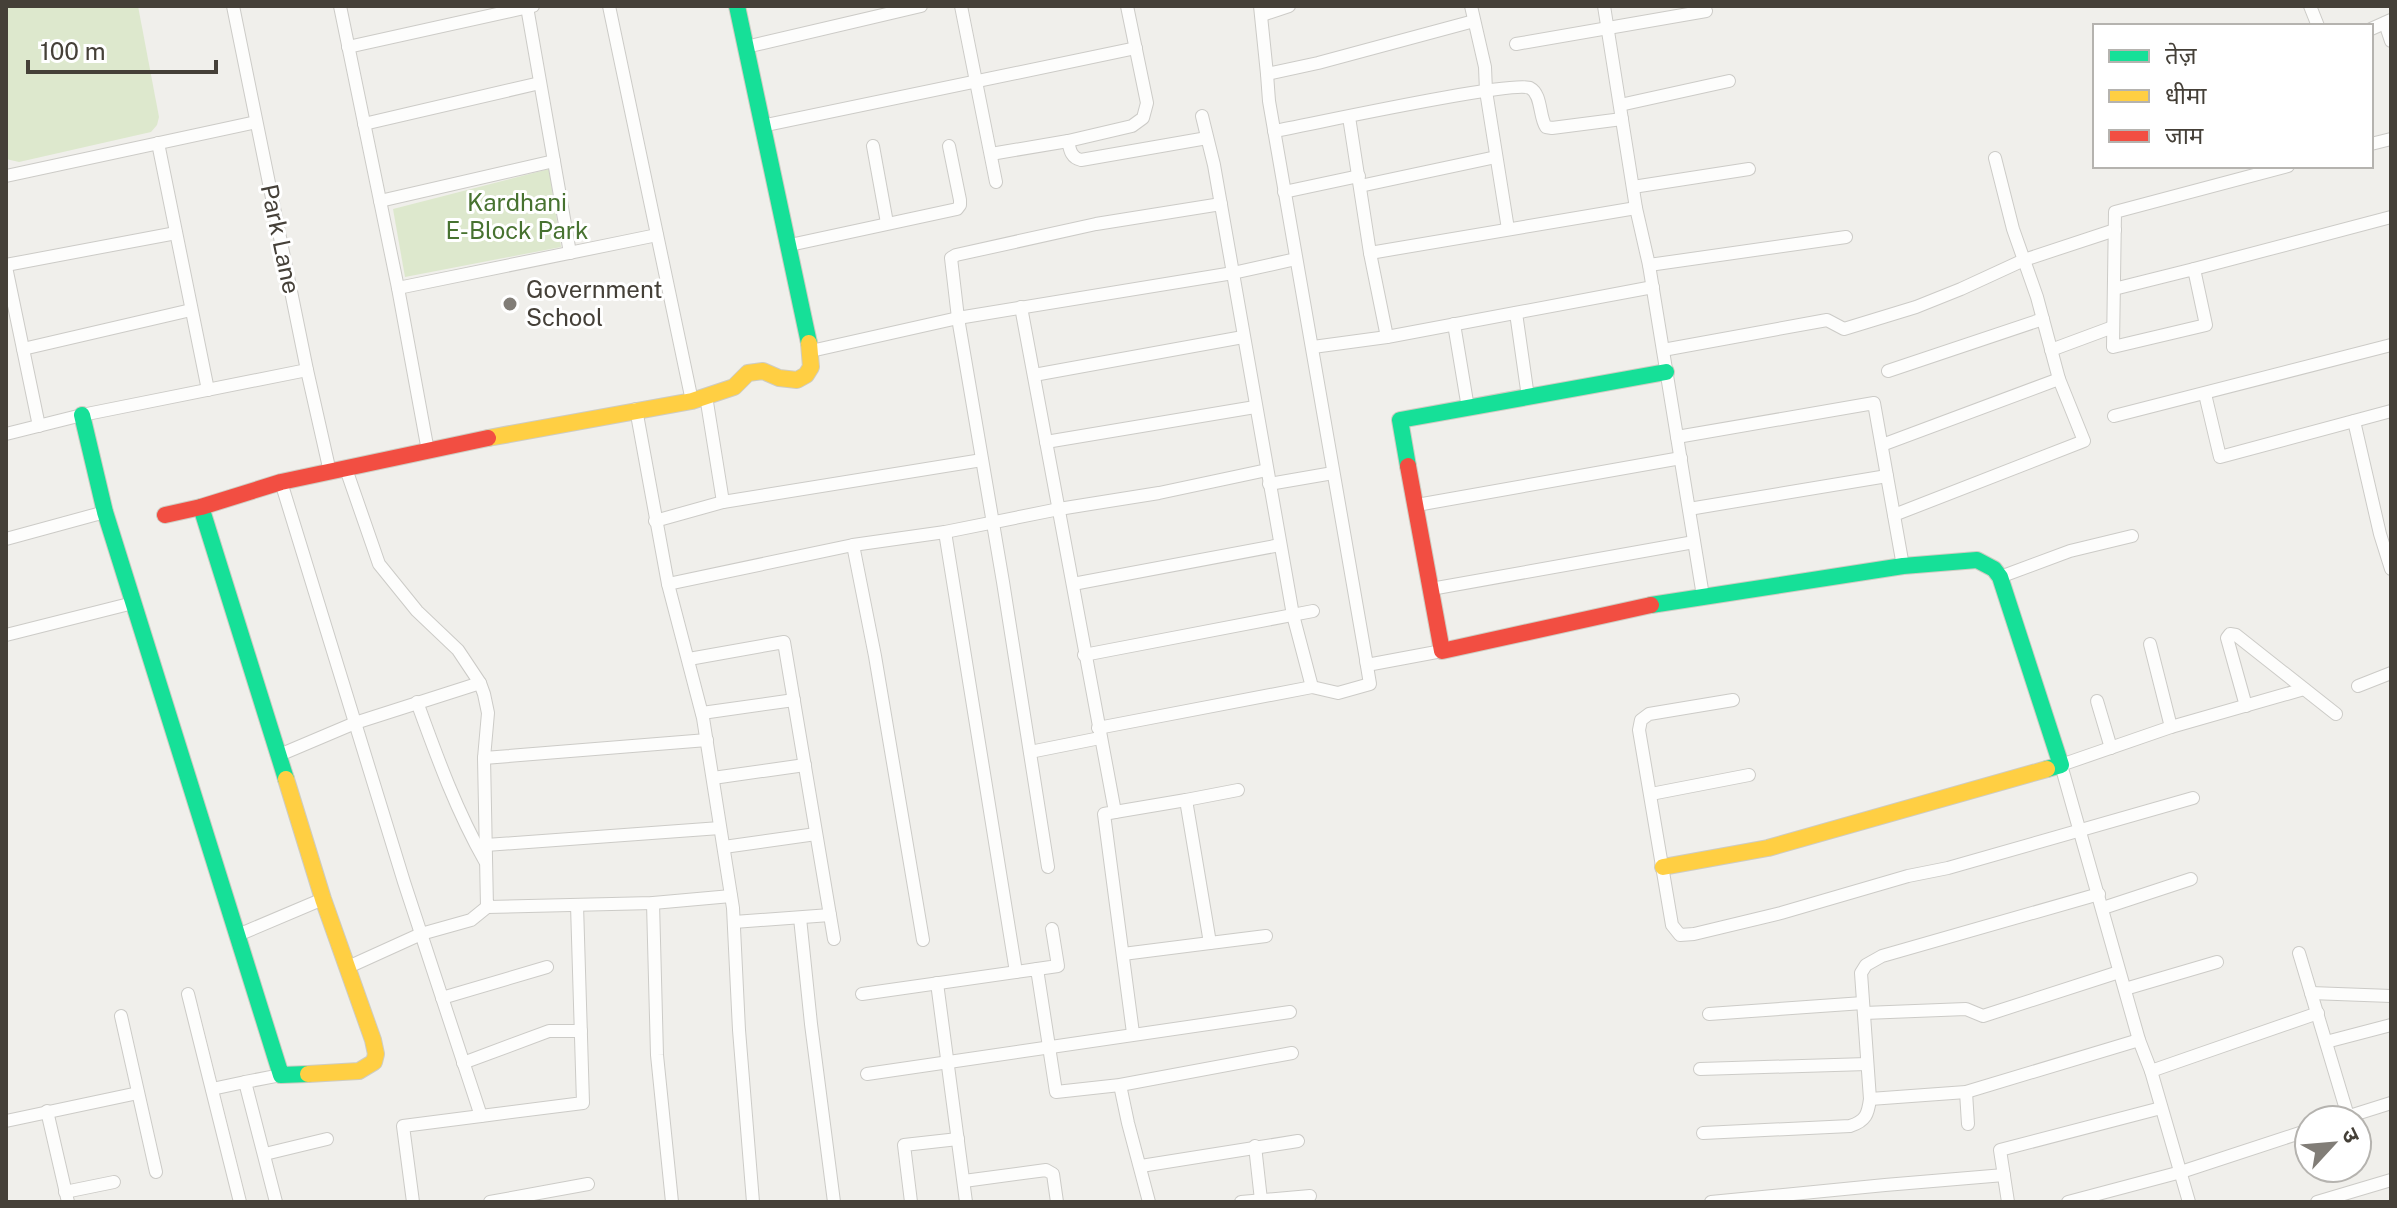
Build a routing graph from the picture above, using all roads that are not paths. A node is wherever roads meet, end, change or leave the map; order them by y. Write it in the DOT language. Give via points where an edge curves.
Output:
graph roads {
  1 [pos="233,6"];
  2 [pos="340,6"];
  3 [pos="609,6"];
  4 [pos="737,6"];
  5 [pos="921,6"];
  6 [pos="961,6"];
  7 [pos="1127,6"];
  8 [pos="1289,6"];
  9 [pos="1471,6"];
  10 [pos="1604,6"];
  11 [pos="530,7"];
  12 [pos="1261,10"];
  13 [pos="1706,11"];
  14 [pos="1474,21"];
  15 [pos="2388,21"];
  16 [pos="1608,27"];
  17 [pos="2391,41"];
  18 [pos="1516,44"];
  19 [pos="348,47"];
  20 [pos="746,47"];
  21 [pos="1136,48"];
  22 [pos="1267,74"];
  23 [pos="1729,81"];
  24 [pos="540,83"];
  25 [pos="977,83"];
  26 [pos="1486,91"];
  27 [pos="1621,112"];
  28 [pos="1202,116"];
  29 [pos="1349,117"];
  30 [pos="256,122"];
  31 [pos="364,124"];
  32 [pos="762,126"];
  33 [pos="1274,131"];
  34 [pos="1207,138"];
  35 [pos="1068,141"];
  36 [pos="158,143"];
  37 [pos="873,146"];
  38 [pos="949,146"];
  39 [pos="991,154"];
  40 [pos="1496,157"];
  41 [pos="1995,158"];
  42 [pos="554,161"];
  43 [pos="2280,168"];
  44 [pos="1749,169"];
  45 [pos="6,176"];
  46 [pos="1359,181"];
  47 [pos="996,182"];
  48 [pos="1633,187"];
  49 [pos="1284,192"];
  50 [pos="380,201"];
  51 [pos="1221,204"];
  52 [pos="1636,208"];
  53 [pos="2391,217"];
  54 [pos="887,223"];
  55 [pos="1508,229"];
  56 [pos="2115,230"];
  57 [pos="176,233"];
  58 [pos="657,235"];
  59 [pos="1846,237"];
  60 [pos="790,245"];
  61 [pos="570,253"];
  62 [pos="1370,253"];
  63 [pos="1296,259"];
  64 [pos="2024,260"];
  65 [pos="1649,265"];
  66 [pos="6,266"];
  67 [pos="2194,269"];
  68 [pos="1233,273"];
  69 [pos="1653,287"];
  70 [pos="398,288"];
  71 [pos="2114,289"];
  72 [pos="1021,307"];
  73 [pos="191,310"];
  74 [pos="1516,313"];
  75 [pos="958,318"];
  76 [pos="2043,319"];
  77 [pos="1454,324"];
  78 [pos="2113,327"];
  79 [pos="1243,337"];
  80 [pos="1387,337"];
  81 [pos="2391,345"];
  82 [pos="1313,347"];
  83 [pos="23,349"];
  84 [pos="1663,350"];
  85 [pos="2051,350"];
  86 [pos="811,351"];
  87 [pos="307,370"];
  88 [pos="1888,371"];
  89 [pos="1666,372"];
  90 [pos="1034,375"];
  91 [pos="2059,379"];
  92 [pos="208,390"];
  93 [pos="2205,394"];
  94 [pos="1528,397"];
  95 [pos="699,398"];
  96 [pos="1255,407"];
  97 [pos="1468,408"];
  98 [pos="636,409"];
  99 [pos="2391,411"];
  100 [pos="82,415"];
  101 [pos="2114,416"];
  102 [pos="2354,421"];
  103 [pos="39,426"];
  104 [pos="6,434"];
  105 [pos="1677,437"];
  106 [pos="1046,442"];
  107 [pos="1882,445"];
  108 [pos="428,451"];
  109 [pos="1681,458"];
  110 [pos="982,460"];
  111 [pos="338,470"];
  112 [pos="1333,473"];
  113 [pos="1887,476"];
  114 [pos="1268,477"];
  115 [pos="281,482"];
  116 [pos="723,502"];
  117 [pos="1417,505"];
  118 [pos="201,507"];
  119 [pos="1059,509"];
  120 [pos="1689,509"];
  121 [pos="105,512"];
  122 [pos="165,515"];
  123 [pos="1894,515"];
  124 [pos="655,521"];
  125 [pos="992,522"];
  126 [pos="945,532"];
  127 [pos="2132,536"];
  128 [pos="6,539"];
  129 [pos="1694,542"];
  130 [pos="853,545"];
  131 [pos="1280,545"];
  132 [pos="1903,566"];
  133 [pos="2391,569"];
  134 [pos="2000,577"];
  135 [pos="668,584"];
  136 [pos="1073,584"];
  137 [pos="1431,589"];
  138 [pos="1703,596"];
  139 [pos="133,603"];
  140 [pos="1313,611"];
  141 [pos="1293,615"];
  142 [pos="6,635"];
  143 [pos="2150,644"];
  144 [pos="1442,651"];
  145 [pos="1084,655"];
  146 [pos="1365,655"];
  147 [pos="689,659"];
  148 [pos="2391,673"];
  149 [pos="480,683"];
  150 [pos="2358,686"];
  151 [pos="1312,687"];
  152 [pos="2304,689"];
  153 [pos="794,700"];
  154 [pos="1733,700"];
  155 [pos="2097,701"];
  156 [pos="417,702"];
  157 [pos="2246,706"];
  158 [pos="702,713"];
  159 [pos="2336,714"];
  160 [pos="355,723"];
  161 [pos="2171,727"];
  162 [pos="1099,733"];
  163 [pos="707,740"];
  164 [pos="2111,748"];
  165 [pos="1030,752"];
  166 [pos="277,756"];
  167 [pos="484,758"];
  168 [pos="805,765"];
  169 [pos="2061,765"];
  170 [pos="1749,775"];
  171 [pos="713,778"];
  172 [pos="1238,790"];
  173 [pos="1651,794"];
  174 [pos="2193,798"];
  175 [pos="1186,800"];
  176 [pos="1115,812"];
  177 [pos="720,828"];
  178 [pos="2080,831"];
  179 [pos="816,834"];
  180 [pos="486,845"];
  181 [pos="724,847"];
  182 [pos="486,864"];
  183 [pos="1048,867"];
  184 [pos="1663,867"];
  185 [pos="2191,879"];
  186 [pos="2099,894"];
  187 [pos="731,896"];
  188 [pos="323,899"];
  189 [pos="653,903"];
  190 [pos="577,905"];
  191 [pos="487,907"];
  192 [pos="2103,908"];
  193 [pos="830,915"];
  194 [pos="800,918"];
  195 [pos="734,922"];
  196 [pos="1052,929"];
  197 [pos="421,934"];
  198 [pos="238,935"];
  199 [pos="1266,936"];
  200 [pos="834,939"];
  201 [pos="923,940"];
  202 [pos="1210,943"];
  203 [pos="2299,953"];
  204 [pos="1123,954"];
  205 [pos="2217,962"];
  206 [pos="547,967"];
  207 [pos="346,968"];
  208 [pos="1037,969"];
  209 [pos="1016,972"];
  210 [pos="2119,972"];
  211 [pos="937,983"];
  212 [pos="2125,989"];
  213 [pos="2311,993"];
  214 [pos="188,994"];
  215 [pos="862,994"];
  216 [pos="2391,996"];
  217 [pos="442,998"];
  218 [pos="1864,1008"];
  219 [pos="1290,1012"];
  220 [pos="2318,1013"];
  221 [pos="1709,1014"];
  222 [pos="121,1016"];
  223 [pos="2391,1025"];
  224 [pos="581,1031"];
  225 [pos="1133,1033"];
  226 [pos="2139,1040"];
  227 [pos="2326,1042"];
  228 [pos="1048,1047"];
  229 [pos="1292,1053"];
  230 [pos="947,1062"];
  231 [pos="463,1063"];
  232 [pos="1867,1064"];
  233 [pos="1700,1069"];
  234 [pos="2151,1071"];
  235 [pos="867,1074"];
  236 [pos="281,1075"];
  237 [pos="245,1082"];
  238 [pos="1120,1085"];
  239 [pos="212,1089"];
  240 [pos="1966,1092"];
  241 [pos="138,1093"];
  242 [pos="1870,1099"];
  243 [pos="2340,1104"];
  244 [pos="2161,1108"];
  245 [pos="47,1111"];
  246 [pos="481,1116"];
  247 [pos="6,1121"];
  248 [pos="1968,1124"];
  249 [pos="1703,1133"];
  250 [pos="2293,1135"];
  251 [pos="327,1139"];
  252 [pos="958,1139"];
  253 [pos="1298,1141"];
  254 [pos="1255,1146"];
  255 [pos="265,1154"];
  256 [pos="1141,1166"];
  257 [pos="156,1172"];
  258 [pos="2181,1172"];
  259 [pos="2004,1175"];
  260 [pos="2391,1180"];
  261 [pos="964,1181"];
  262 [pos="114,1182"];
  263 [pos="588,1184"];
  264 [pos="1310,1196"];
  265 [pos="66,1197"];
  266 [pos="1778,1199"];
  267 [pos="1261,1200"];
  268 [pos="240,1202"];
  269 [pos="276,1202"];
  270 [pos="413,1202"];
  271 [pos="490,1202"];
  272 [pos="672,1202"];
  273 [pos="753,1202"];
  274 [pos="834,1202"];
  275 [pos="911,1202"];
  276 [pos="966,1202"];
  277 [pos="1057,1202"];
  278 [pos="1149,1202"];
  279 [pos="1241,1202"];
  280 [pos="1711,1202"];
  281 [pos="2008,1202"];
  282 [pos="2068,1202"];
  283 [pos="2189,1202"];
  284 [pos="2317,1202"];
  1 -- 30 [label="street, Park Lane"];
  2 -- 19 [label="street"];
  3 -- 58 [label="street"];
  4 -- 20 [label="street"];
  5 -- 20 [label="street"];
  6 -- 25 [label="street"];
  7 -- 21 [label="street"];
  8 -- 12 [label="street"];
  9 -- 14 [label="street"];
  10 -- 16 [label="street"];
  11 -- 19 [label="street"];
  11 -- 24 [label="street"];
  12 -- 22 [label="street"];
  13 -- 16 [label="street"];
  14 -- 22 [label="street"];
  14 -- 26 [label="street"];
  15 -- 17 [label="street"];
  16 -- 18 [label="street"];
  16 -- 27 [label="street"];
  19 -- 31 [label="street"];
  20 -- 32 [label="street"];
  21 -- 25 [label="street"];
  21 -- 35 [label="street" via="1147,103 1143,118 1132,126"];
  22 -- 33 [label="street"];
  23 -- 27 [label="street"];
  24 -- 31 [label="street"];
  24 -- 42 [label="street"];
  25 -- 32 [label="street"];
  25 -- 39 [label="street"];
  26 -- 27 [label="street" via="1534,90 1546,127"];
  26 -- 29 [label="street"];
  26 -- 40 [label="street"];
  27 -- 48 [label="street"];
  28 -- 34 [label="street"];
  29 -- 33 [label="street"];
  29 -- 46 [label="street"];
  30 -- 36 [label="street"];
  30 -- 87 [label="street, Park Lane"];
  31 -- 50 [label="street"];
  32 -- 60 [label="street"];
  33 -- 49 [label="street"];
  34 -- 35 [label="street" via="1081,160 1072,154"];
  34 -- 51 [label="street"];
  35 -- 39 [label="street"];
  36 -- 45 [label="street"];
  36 -- 57 [label="street"];
  37 -- 54 [label="street"];
  38 -- 54 [label="street" via="957,209"];
  39 -- 47 [label="street"];
  40 -- 46 [label="street"];
  40 -- 55 [label="street"];
  41 -- 64 [label="street"];
  42 -- 50 [label="street"];
  42 -- 61 [label="street"];
  43 -- 56 [label="street" via="2115,212"];
  44 -- 48 [label="street"];
  46 -- 49 [label="street"];
  46 -- 62 [label="street"];
  48 -- 52 [label="street"];
  49 -- 63 [label="street"];
  50 -- 70 [label="street"];
  51 -- 68 [label="street"];
  51 -- 75 [label="street" via="956,255 951,263"];
  52 -- 55 [label="street"];
  52 -- 65 [label="street"];
  53 -- 67 [label="street"];
  54 -- 60 [label="street"];
  55 -- 62 [label="street"];
  56 -- 64 [label="street"];
  56 -- 71 [label="street"];
  57 -- 66 [label="street"];
  57 -- 73 [label="street"];
  58 -- 61 [label="street"];
  58 -- 95 [label="street"];
  59 -- 65 [label="street"];
  60 -- 86 [label="street"];
  61 -- 70 [label="street"];
  62 -- 80 [label="street"];
  63 -- 68 [label="street"];
  63 -- 82 [label="street"];
  64 -- 76 [label="street"];
  64 -- 84 [label="street" via="1950,294 1844,329 1827,320"];
  65 -- 69 [label="street"];
  66 -- 83 [label="street"];
  67 -- 71 [label="street"];
  67 -- 78 [label="street" via="2206,325 2113,347"];
  68 -- 72 [label="street"];
  68 -- 79 [label="street"];
  69 -- 74 [label="street"];
  69 -- 84 [label="street"];
  70 -- 108 [label="street"];
  71 -- 78 [label="street"];
  72 -- 75 [label="street"];
  72 -- 90 [label="street"];
  73 -- 83 [label="street"];
  73 -- 92 [label="street"];
  74 -- 77 [label="street"];
  74 -- 94 [label="street"];
  75 -- 86 [label="street"];
  75 -- 110 [label="street"];
  76 -- 85 [label="street"];
  76 -- 88 [label="street"];
  77 -- 80 [label="street"];
  77 -- 97 [label="street"];
  78 -- 85 [label="street"];
  79 -- 90 [label="street"];
  79 -- 96 [label="street"];
  80 -- 82 [label="street"];
  81 -- 93 [label="street"];
  82 -- 112 [label="street"];
  83 -- 103 [label="street"];
  84 -- 89 [label="street"];
  85 -- 91 [label="street"];
  86 -- 95 [label="street" via="811,367 797,380 763,371 748,373 734,387"];
  87 -- 92 [label="street"];
  87 -- 111 [label="street, Park Lane"];
  89 -- 94 [label="street"];
  89 -- 105 [label="street"];
  90 -- 106 [label="street"];
  91 -- 107 [label="street"];
  91 -- 123 [label="street" via="2084,441"];
  92 -- 100 [label="street"];
  93 -- 101 [label="street"];
  93 -- 102 [label="street" via="2220,457"];
  94 -- 97 [label="street"];
  95 -- 98 [label="street"];
  95 -- 116 [label="street"];
  96 -- 106 [label="street"];
  96 -- 114 [label="street"];
  97 -- 117 [label="street" via="1400,420"];
  98 -- 108 [label="street"];
  98 -- 124 [label="street"];
  99 -- 102 [label="street"];
  100 -- 103 [label="street"];
  100 -- 121 [label="street"];
  102 -- 133 [label="street"];
  103 -- 104 [label="street"];
  105 -- 107 [label="street" via="1869,402 1876,407"];
  105 -- 109 [label="street"];
  106 -- 119 [label="street"];
  107 -- 113 [label="street"];
  108 -- 111 [label="street"];
  109 -- 117 [label="street"];
  109 -- 120 [label="street"];
  110 -- 116 [label="street"];
  110 -- 125 [label="street"];
  111 -- 115 [label="street"];
  111 -- 149 [label="street, Park Lane" via="379,564 458,650"];
  112 -- 114 [label="street"];
  112 -- 146 [label="street"];
  113 -- 120 [label="street"];
  113 -- 123 [label="street"];
  114 -- 119 [label="street"];
  114 -- 131 [label="street"];
  115 -- 118 [label="street"];
  115 -- 160 [label="street"];
  116 -- 124 [label="street"];
  117 -- 137 [label="street"];
  118 -- 122 [label="street"];
  118 -- 166 [label="street"];
  119 -- 125 [label="street"];
  119 -- 136 [label="street"];
  120 -- 129 [label="street"];
  121 -- 128 [label="street"];
  121 -- 139 [label="street"];
  123 -- 132 [label="street"];
  124 -- 135 [label="street"];
  125 -- 126 [label="street"];
  125 -- 165 [label="street"];
  126 -- 130 [label="street"];
  126 -- 209 [label="street"];
  127 -- 134 [label="street" via="2070,551"];
  129 -- 137 [label="street"];
  129 -- 138 [label="street"];
  130 -- 135 [label="street"];
  130 -- 201 [label="street"];
  131 -- 136 [label="street"];
  131 -- 141 [label="street"];
  132 -- 134 [label="street" via="1977,560"];
  132 -- 138 [label="street"];
  134 -- 169 [label="street"];
  135 -- 147 [label="street"];
  136 -- 145 [label="street"];
  137 -- 144 [label="street"];
  138 -- 144 [label="street"];
  139 -- 142 [label="street"];
  139 -- 198 [label="street"];
  140 -- 141 [label="street"];
  141 -- 145 [label="street"];
  141 -- 151 [label="street"];
  143 -- 161 [label="street"];
  144 -- 146 [label="street" via="1367,665"];
  145 -- 162 [label="street"];
  146 -- 151 [label="street" via="1370,684 1338,693"];
  147 -- 153 [label="street" via="784,642"];
  147 -- 158 [label="street"];
  148 -- 150 [label="street"];
  149 -- 156 [label="street"];
  149 -- 167 [label="street" via="488,713"];
  151 -- 162 [label="street"];
  152 -- 157 [label="street"];
  152 -- 157 [label="street" via="2230,634"];
  152 -- 159 [label="street"];
  153 -- 158 [label="street"];
  153 -- 168 [label="street"];
  154 -- 173 [label="street" via="1649,714 1641,720"];
  155 -- 164 [label="street"];
  156 -- 160 [label="street"];
  156 -- 182 [label="street" via="448,786"];
  157 -- 161 [label="street"];
  158 -- 163 [label="street"];
  160 -- 166 [label="street"];
  160 -- 197 [label="street"];
  161 -- 164 [label="street"];
  162 -- 165 [label="street"];
  162 -- 176 [label="street"];
  163 -- 167 [label="street"];
  163 -- 171 [label="street"];
  164 -- 169 [label="street"];
  165 -- 183 [label="street"];
  166 -- 188 [label="street"];
  167 -- 180 [label="street"];
  168 -- 171 [label="street"];
  168 -- 179 [label="street"];
  169 -- 178 [label="street"];
  169 -- 184 [label="street" via="1768,848"];
  170 -- 173 [label="street"];
  171 -- 177 [label="street"];
  172 -- 175 [label="street"];
  173 -- 184 [label="street"];
  174 -- 178 [label="street"];
  175 -- 176 [label="street"];
  175 -- 202 [label="street"];
  176 -- 204 [label="street" via="1104,814"];
  177 -- 180 [label="street"];
  177 -- 181 [label="street"];
  178 -- 184 [label="street" via="1694,934 1680,935 1672,925"];
  178 -- 186 [label="street"];
  179 -- 181 [label="street"];
  179 -- 193 [label="street"];
  180 -- 182 [label="street"];
  181 -- 187 [label="street"];
  182 -- 191 [label="street"];
  185 -- 192 [label="street"];
  186 -- 192 [label="street"];
  186 -- 218 [label="street" via="1871,960 1861,973"];
  187 -- 189 [label="street"];
  187 -- 195 [label="street"];
  188 -- 198 [label="street"];
  188 -- 207 [label="street"];
  189 -- 190 [label="street"];
  189 -- 272 [label="street" via="657,1055"];
  190 -- 191 [label="street"];
  190 -- 224 [label="street"];
  191 -- 197 [label="street" via="471,920"];
  192 -- 210 [label="street"];
  193 -- 194 [label="street"];
  193 -- 200 [label="street"];
  194 -- 195 [label="street"];
  194 -- 274 [label="street"];
  195 -- 273 [label="street"];
  196 -- 208 [label="street" via="1058,966"];
  197 -- 207 [label="street"];
  197 -- 217 [label="street"];
  198 -- 236 [label="street"];
  199 -- 202 [label="street"];
  202 -- 204 [label="street"];
  203 -- 213 [label="street"];
  204 -- 225 [label="street"];
  205 -- 212 [label="street"];
  206 -- 217 [label="street"];
  207 -- 236 [label="street" via="373,1040 374,1062 359,1071"];
  208 -- 209 [label="street"];
  208 -- 228 [label="street"];
  209 -- 211 [label="street"];
  210 -- 212 [label="street"];
  210 -- 218 [label="street" via="1983,1016 1966,1009"];
  211 -- 215 [label="street"];
  211 -- 230 [label="street"];
  212 -- 226 [label="street"];
  213 -- 216 [label="street"];
  213 -- 220 [label="street"];
  214 -- 239 [label="street"];
  217 -- 231 [label="street"];
  218 -- 221 [label="street"];
  218 -- 232 [label="street"];
  219 -- 225 [label="street"];
  220 -- 227 [label="street"];
  220 -- 234 [label="street"];
  222 -- 241 [label="street"];
  223 -- 227 [label="street"];
  224 -- 231 [label="street" via="549,1031"];
  224 -- 246 [label="street" via="583,1103"];
  225 -- 228 [label="street"];
  226 -- 234 [label="street"];
  226 -- 240 [label="street"];
  227 -- 243 [label="street"];
  228 -- 230 [label="street"];
  228 -- 238 [label="street" via="1056,1092"];
  229 -- 238 [label="street"];
  230 -- 235 [label="street"];
  230 -- 252 [label="street"];
  231 -- 246 [label="street"];
  232 -- 233 [label="street"];
  232 -- 242 [label="street"];
  234 -- 244 [label="street"];
  236 -- 237 [label="street"];
  237 -- 239 [label="street"];
  237 -- 255 [label="street"];
  238 -- 256 [label="street"];
  239 -- 268 [label="street"];
  240 -- 242 [label="street"];
  240 -- 248 [label="street"];
  241 -- 245 [label="street"];
  241 -- 257 [label="street"];
  242 -- 249 [label="street" via="1862,1122 1850,1126"];
  244 -- 258 [label="street"];
  244 -- 259 [label="street" via="2000,1150"];
  245 -- 247 [label="street"];
  245 -- 265 [label="street"];
  246 -- 270 [label="street" via="403,1126"];
  250 -- 258 [label="street"];
  251 -- 255 [label="street"];
  252 -- 261 [label="street"];
  252 -- 275 [label="street" via="904,1145"];
  253 -- 254 [label="street"];
  254 -- 256 [label="street"];
  254 -- 267 [label="street"];
  255 -- 269 [label="street"];
  256 -- 278 [label="street"];
  258 -- 282 [label="street"];
  258 -- 283 [label="street"];
  259 -- 266 [label="street"];
  259 -- 281 [label="street"];
  260 -- 284 [label="street"];
  261 -- 276 [label="street"];
  261 -- 277 [label="street" via="1046,1170 1053,1174"];
  262 -- 265 [label="street"];
  263 -- 271 [label="street"];
  264 -- 267 [label="street"];
  266 -- 280 [label="street"];
  267 -- 279 [label="street"];
}
